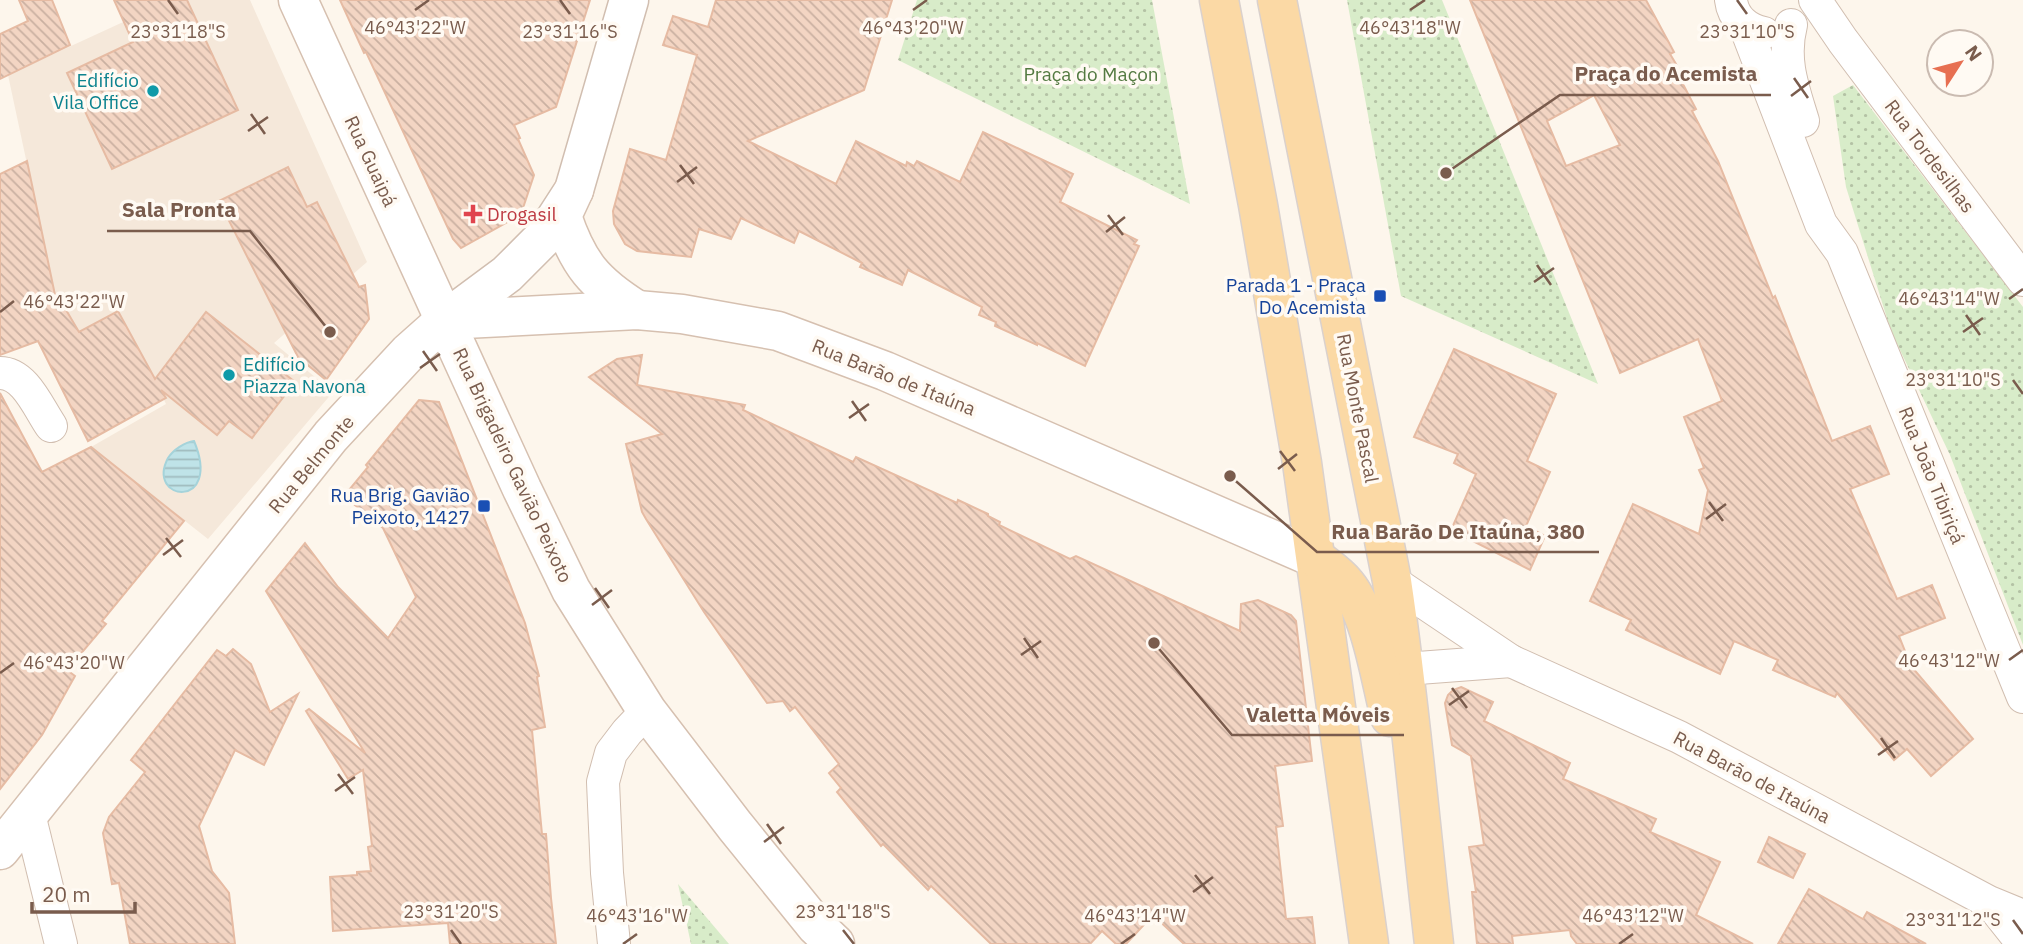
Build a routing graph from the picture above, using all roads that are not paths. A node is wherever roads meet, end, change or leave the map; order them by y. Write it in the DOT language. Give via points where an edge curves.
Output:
graph roads {
  1 [pos="298,0"];
  2 [pos="629,0"];
  3 [pos="1219,0"];
  4 [pos="1277,0"];
  5 [pos="1802,10"];
  6 [pos="1738,13"];
  7 [pos="573,190"];
  8 [pos="1842,253"];
  9 [pos="2023,280"];
  10 [pos="637,310"];
  11 [pos="445,320"];
  12 [pos="0,373"];
  13 [pos="51,426"];
  14 [pos="1317,559"];
  15 [pos="1392,581"];
  16 [pos="1511,661"];
  17 [pos="1405,669"];
  18 [pos="2023,697"];
  19 [pos="647,711"];
  20 [pos="29,814"];
  21 [pos="0,850"];
  22 [pos="1423,852"];
  23 [pos="1989,902"];
  24 [pos="2023,916"];
  25 [pos="61,944"];
  26 [pos="614,944"];
  27 [pos="835,944"];
  28 [pos="1369,944"];
  29 [pos="1434,944"];
  30 [pos="2023,944"];
  1 -- 11 [label="main road, Rua Guaipá"];
  2 -- 7 [label="main road, Rua Belmonte"];
  3 -- 14 [label="main road"];
  4 -- 15 [label="main road, Rua Monte Pascal"];
  5 -- 6 [label="street" via="1780,31 1768,33 1756,32"];
  5 -- 8 [label="street, Rua João Tibiriçá" via="1786,44 1790,78 1836,216"];
  5 -- 9 [label="street, Rua Tordesilhas" via="1837,33"];
  6 -- 8 [label="street, Rua João Tibiriçá" via="1821,224"];
  7 -- 10 [label="main road" via="562,216 572,246 588,272 610,294"];
  7 -- 11 [label="main road, Rua Belmonte" via="543,237 507,274"];
  8 -- 18 [label="street, Rua João Tibiriçá"];
  10 -- 11 [label="main road, Rua Barão de Itaúna"];
  10 -- 14 [label="main road, Rua Barão de Itaúna" via="778,331 885,371"];
  11 -- 19 [label="main road, Rua Brigadeiro Gavião Peixoto" via="571,590"];
  11 -- 20 [label="main road, Rua Belmonte" via="331,436"];
  12 -- 13 [label="street" via="22,382"];
  14 -- 22 [label="main road" via="1345,582 1365,617"];
  14 -- 28 [label="main road"];
  15 -- 16 [label="street, Rua Barão de Itaúna"];
  15 -- 17 [label="main road, Rua Monte Pascal"];
  16 -- 17 [label="street, Rua Barão de Itaúna"];
  16 -- 23 [label="street, Rua Barão de Itaúna" via="1679,737"];
  17 -- 22 [label="main road, Rua Monte Pascal"];
  19 -- 26 [label="street" via="611,753 603,782"];
  19 -- 27 [label="main road, Rua Brigadeiro Gavião Peixoto"];
  20 -- 21 [label="main road, Rua Belmonte"];
  20 -- 25 [label="street"];
  22 -- 29 [label="main road, Rua Monte Pascal"];
  23 -- 24 [label="street, Rua Barão de Itaúna"];
  23 -- 30 [label="street, Rua Barão de Itaúna"];
}
